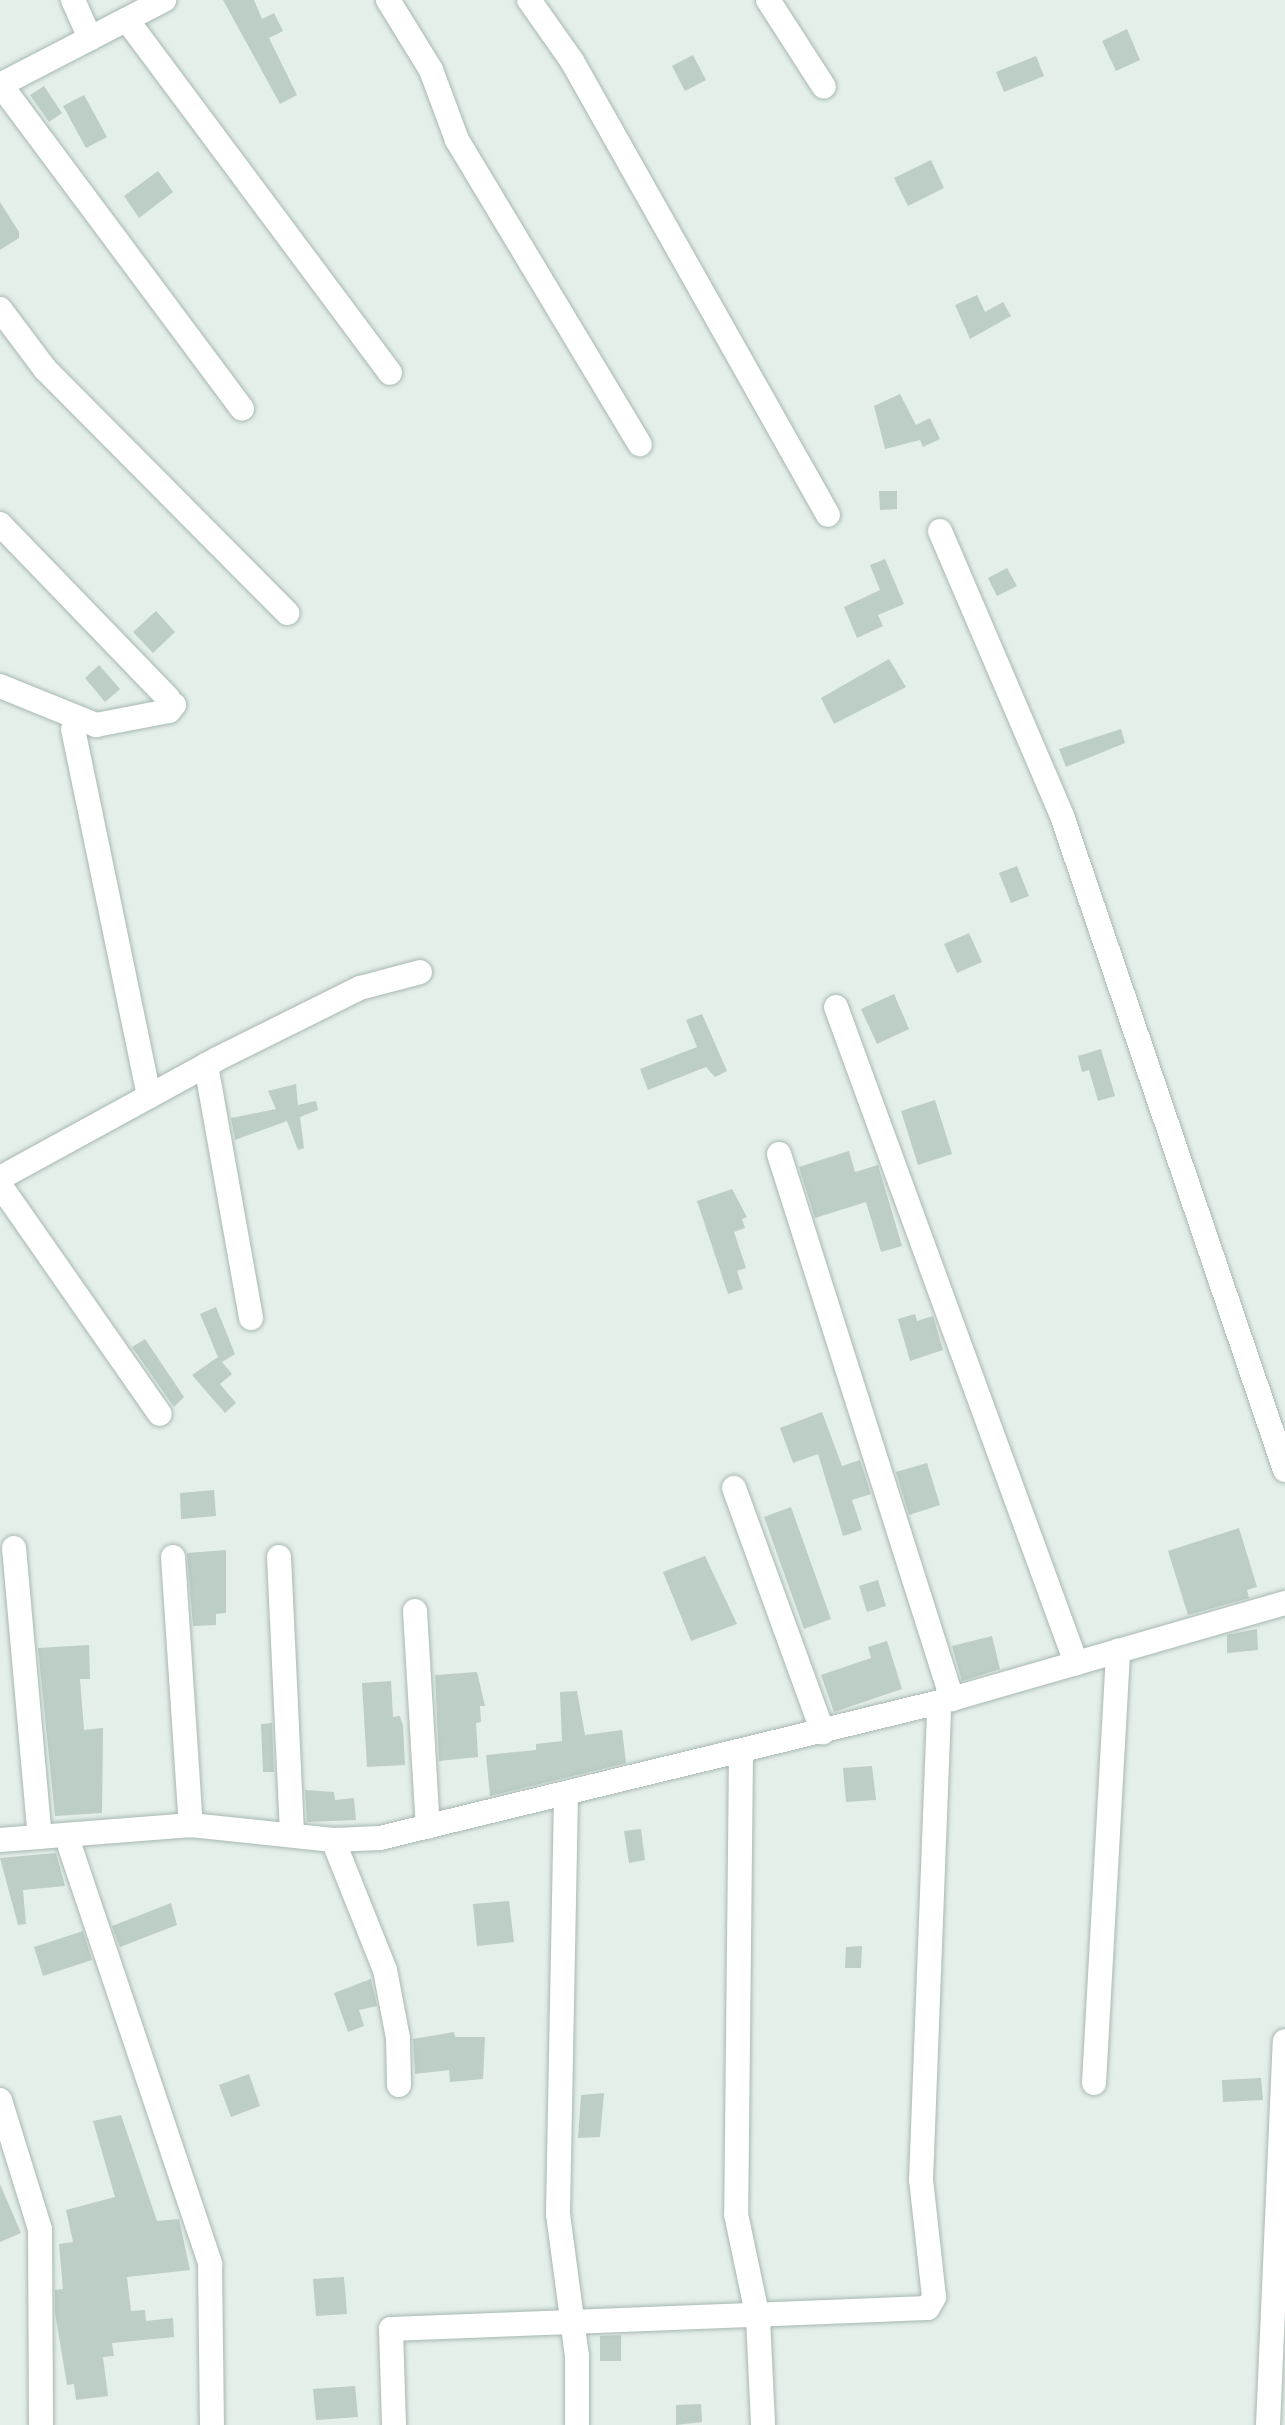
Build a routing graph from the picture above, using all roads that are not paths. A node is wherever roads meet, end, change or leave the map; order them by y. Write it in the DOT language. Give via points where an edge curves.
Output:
graph roads {
  1 [pos="73,0"];
  2 [pos="164,0"];
  3 [pos="388,0"];
  4 [pos="529,0"];
  5 [pos="768,0"];
  6 [pos="127,20"];
  7 [pos="90,38"];
  8 [pos="0,85"];
  9 [pos="824,87"];
  10 [pos="0,309"];
  11 [pos="390,373"];
  12 [pos="242,409"];
  13 [pos="640,444"];
  14 [pos="828,515"];
  15 [pos="0,524"];
  16 [pos="940,531"];
  17 [pos="287,613"];
  18 [pos="0,686"];
  19 [pos="73,729"];
  20 [pos="420,972"];
  21 [pos="836,1007"];
  22 [pos="206,1065"];
  23 [pos="149,1096"];
  24 [pos="779,1154"];
  25 [pos="0,1178"];
  26 [pos="0,1185"];
  27 [pos="251,1318"];
  28 [pos="160,1414"];
  29 [pos="1285,1470"];
  30 [pos="734,1488"];
  31 [pos="14,1548"];
  32 [pos="173,1557"];
  33 [pos="279,1557"];
  34 [pos="1285,1603"];
  35 [pos="415,1611"];
  36 [pos="1118,1651"];
  37 [pos="1076,1663"];
  38 [pos="945,1701"];
  39 [pos="823,1732"];
  40 [pos="741,1754"];
  41 [pos="566,1795"];
  42 [pos="191,1825"];
  43 [pos="428,1827"];
  44 [pos="292,1834"];
  45 [pos="66,1835"];
  46 [pos="40,1837"];
  47 [pos="0,1840"];
  48 [pos="333,1840"];
  49 [pos="1285,2041"];
  50 [pos="1094,2083"];
  51 [pos="399,2085"];
  52 [pos="0,2100"];
  53 [pos="758,2318"];
  54 [pos="574,2324"];
  55 [pos="41,2425"];
  56 [pos="212,2425"];
  57 [pos="394,2425"];
  58 [pos="577,2425"];
  59 [pos="763,2425"];
  60 [pos="1268,2425"];
  1 -- 7 [label="street"];
  2 -- 6 [label="street"];
  3 -- 13 [label="street" via="431,70 457,140"];
  4 -- 14 [label="street" via="572,61"];
  5 -- 9 [label="street"];
  6 -- 7 [label="street"];
  6 -- 11 [label="street"];
  7 -- 8 [label="street"];
  8 -- 12 [label="street"];
  10 -- 17 [label="street" via="45,369"];
  15 -- 18 [label="street" via="171,702 169,711 96,725"];
  16 -- 29 [label="street" via="1062,816"];
  19 -- 23 [label="street"];
  20 -- 22 [label="street" via="360,988"];
  21 -- 37 [label="street"];
  22 -- 23 [label="street"];
  22 -- 27 [label="street"];
  23 -- 25 [label="street"];
  24 -- 38 [label="street"];
  26 -- 28 [label="street"];
  30 -- 39 [label="street"];
  31 -- 46 [label="street"];
  32 -- 42 [label="street"];
  33 -- 44 [label="street"];
  34 -- 36 [label="street"];
  35 -- 43 [label="street"];
  36 -- 37 [label="street"];
  36 -- 50 [label="street"];
  37 -- 38 [label="street"];
  38 -- 39 [label="street"];
  38 -- 53 [label="street" via="921,2180 934,2297 928,2308"];
  39 -- 40 [label="street"];
  40 -- 41 [label="street"];
  40 -- 53 [label="street" via="736,2214"];
  41 -- 43 [label="street"];
  41 -- 54 [label="street" via="558,2214"];
  42 -- 44 [label="street"];
  42 -- 45 [label="street"];
  43 -- 48 [label="street"];
  44 -- 48 [label="street"];
  45 -- 46 [label="street"];
  45 -- 56 [label="street" via="210,2264"];
  46 -- 47 [label="street"];
  48 -- 51 [label="street" via="385,1970 398,2038"];
  49 -- 60 [label="street"];
  52 -- 55 [label="street" via="40,2229"];
  53 -- 54 [label="street"];
  53 -- 59 [label="street"];
  54 -- 57 [label="street" via="391,2329"];
  54 -- 58 [label="street"];
}
